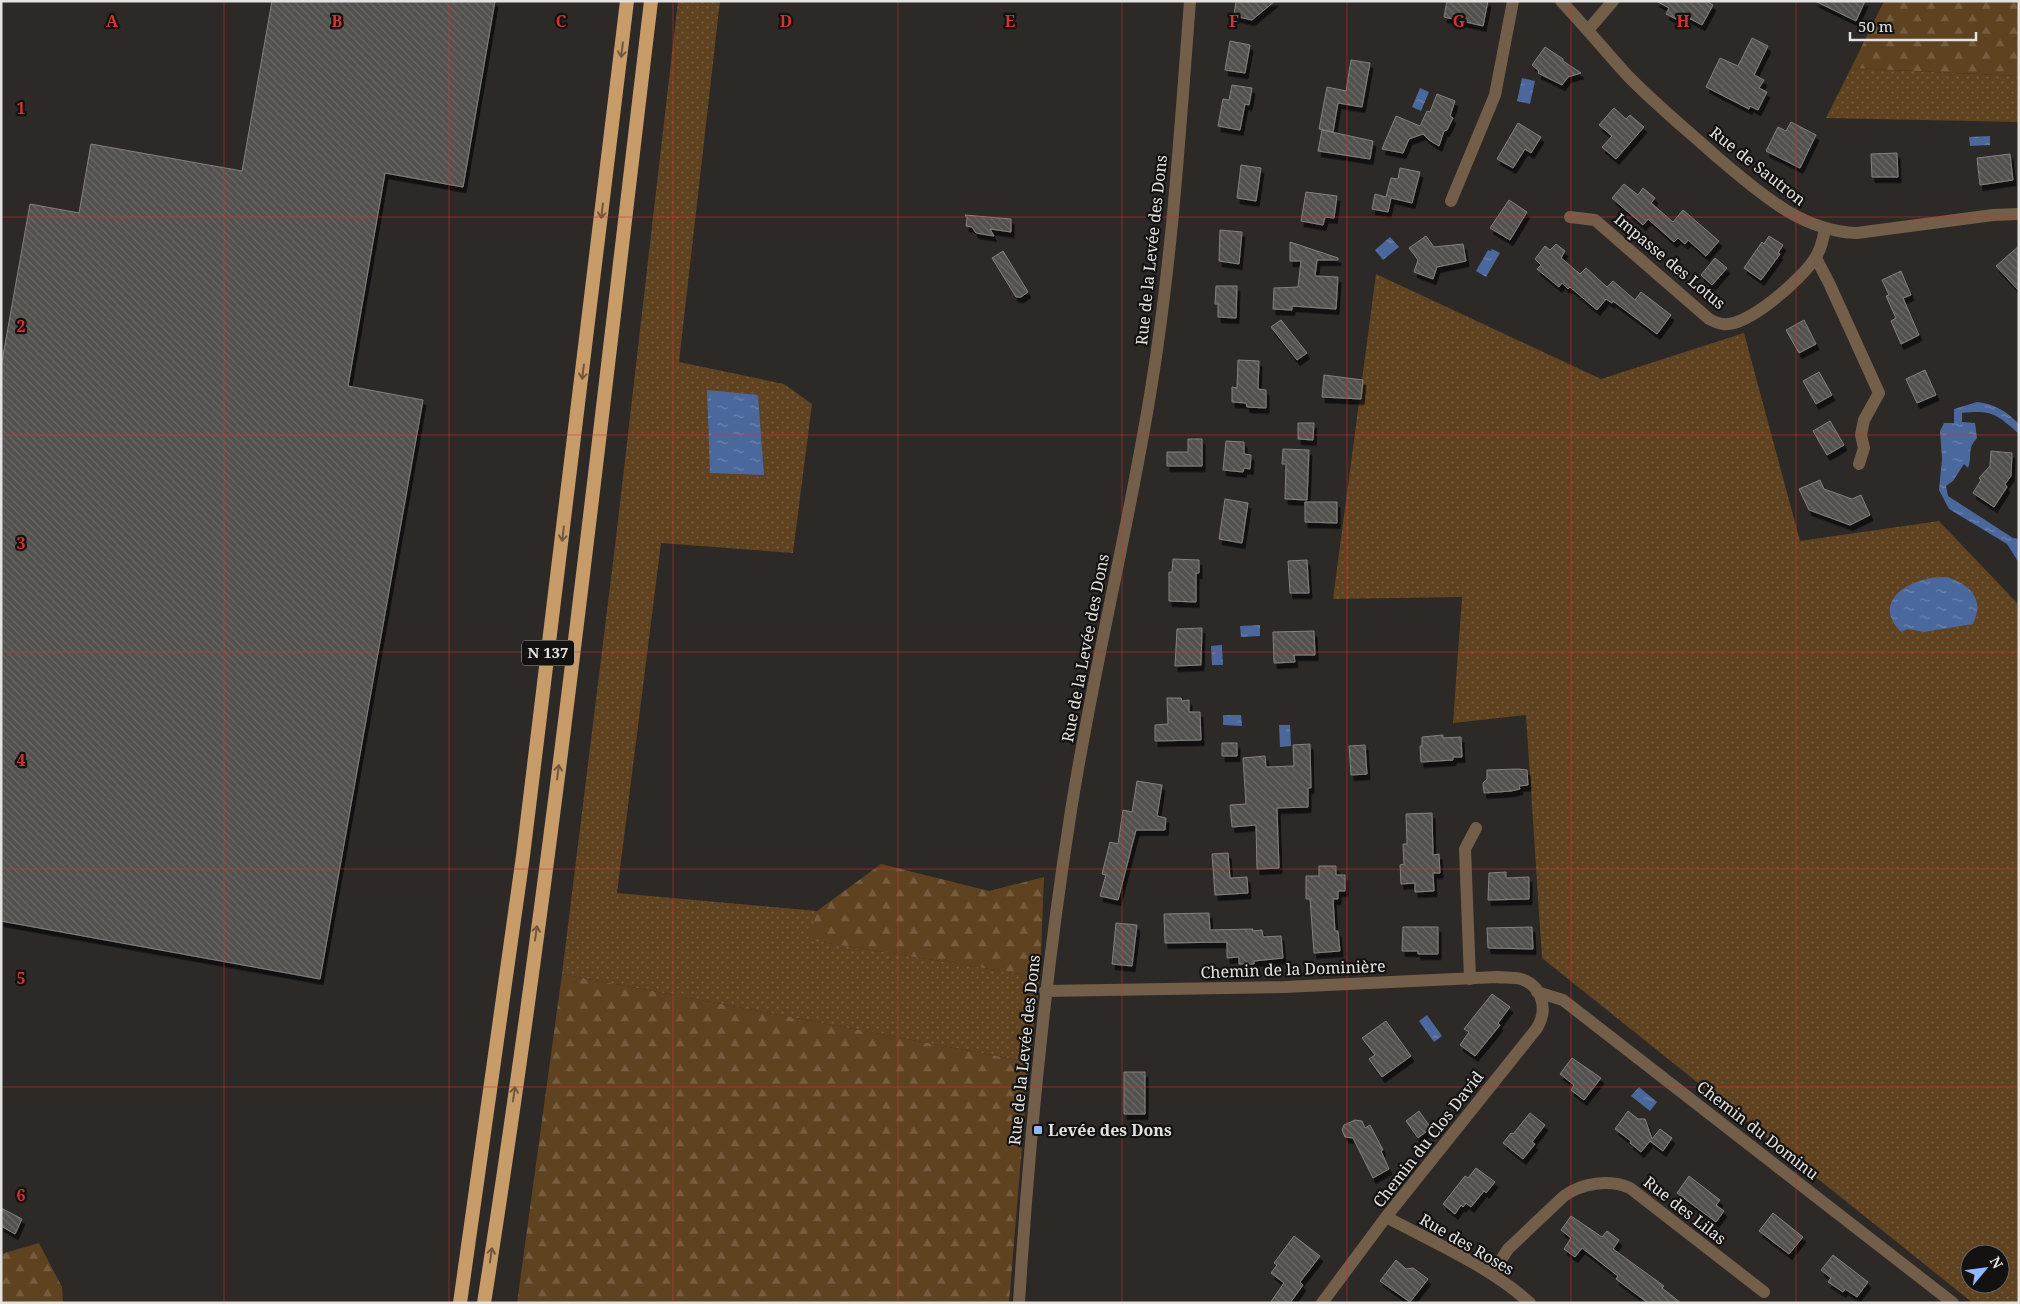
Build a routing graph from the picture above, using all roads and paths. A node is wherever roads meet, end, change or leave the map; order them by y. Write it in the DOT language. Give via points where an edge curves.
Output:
graph roads {
  1 [pos="627,1"];
  2 [pos="651,1"];
  3 [pos="1190,1"];
  4 [pos="1513,1"];
  5 [pos="1561,1"];
  6 [pos="1613,1"];
  7 [pos="1588,30"];
  8 [pos="1451,201"];
  9 [pos="2019,214"];
  10 [pos="1570,217"];
  11 [pos="1825,229"];
  12 [pos="1816,258"];
  13 [pos="1859,464"];
  14 [pos="1476,828"];
  15 [pos="1470,979"];
  16 [pos="1045,991"];
  17 [pos="1537,992"];
  18 [pos="1386,1217"];
  19 [pos="1492,1274"];
  20 [pos="1764,1292"];
  21 [pos="460,1303"];
  22 [pos="484,1303"];
  23 [pos="1019,1303"];
  24 [pos="1322,1303"];
  25 [pos="1530,1303"];
  26 [pos="1954,1303"];
  1 -- 21 [label="highway, N 137, one-way" via="525,837"];
  22 -- 2 [label="highway, N 137, one-way" via="565,720"];
  3 -- 16 [label="street, Rue de la Levée des Dons" via="1165,292 1151,390 1070,814"];
  4 -- 8 [label="street" via="1495,95"];
  5 -- 7 [label="street, Rue de Sautron"];
  6 -- 7 [label="street"];
  7 -- 11 [label="street, Rue de Sautron" via="1628,76 1736,173 1789,213"];
  9 -- 11 [label="street, Rue de Sautron" via="1875,232 1841,233"];
  10 -- 12 [label="street, Impasse des Lotus" via="1594,220 1709,319 1724,325 1739,321 1776,299"];
  11 -- 12 [label="street, Impasse des Lotus"];
  12 -- 13 [label="street" via="1879,393 1864,420 1861,435 1864,448"];
  14 -- 15 [label="street" via="1465,848"];
  15 -- 16 [label="street, Chemin de la Dominière" via="1284,987"];
  15 -- 17 [label="street, Chemin de la Dominière" via="1522,980"];
  16 -- 23 [label="street, Rue de la Levée des Dons"];
  17 -- 18 [label="street, Chemin du Clos David" via="1544,1013 1537,1028"];
  17 -- 26 [label="street, Chemin du Dominu" via="1563,1000"];
  18 -- 19 [label="street, Rue des Roses"];
  18 -- 24 [label="street, Chemin du Clos David"];
  19 -- 20 [label="street, Rue des Lilas" via="1508,1249 1564,1196 1592,1184 1614,1184 1630,1188"];
  19 -- 25 [label="street, Rue des Roses"];
}
